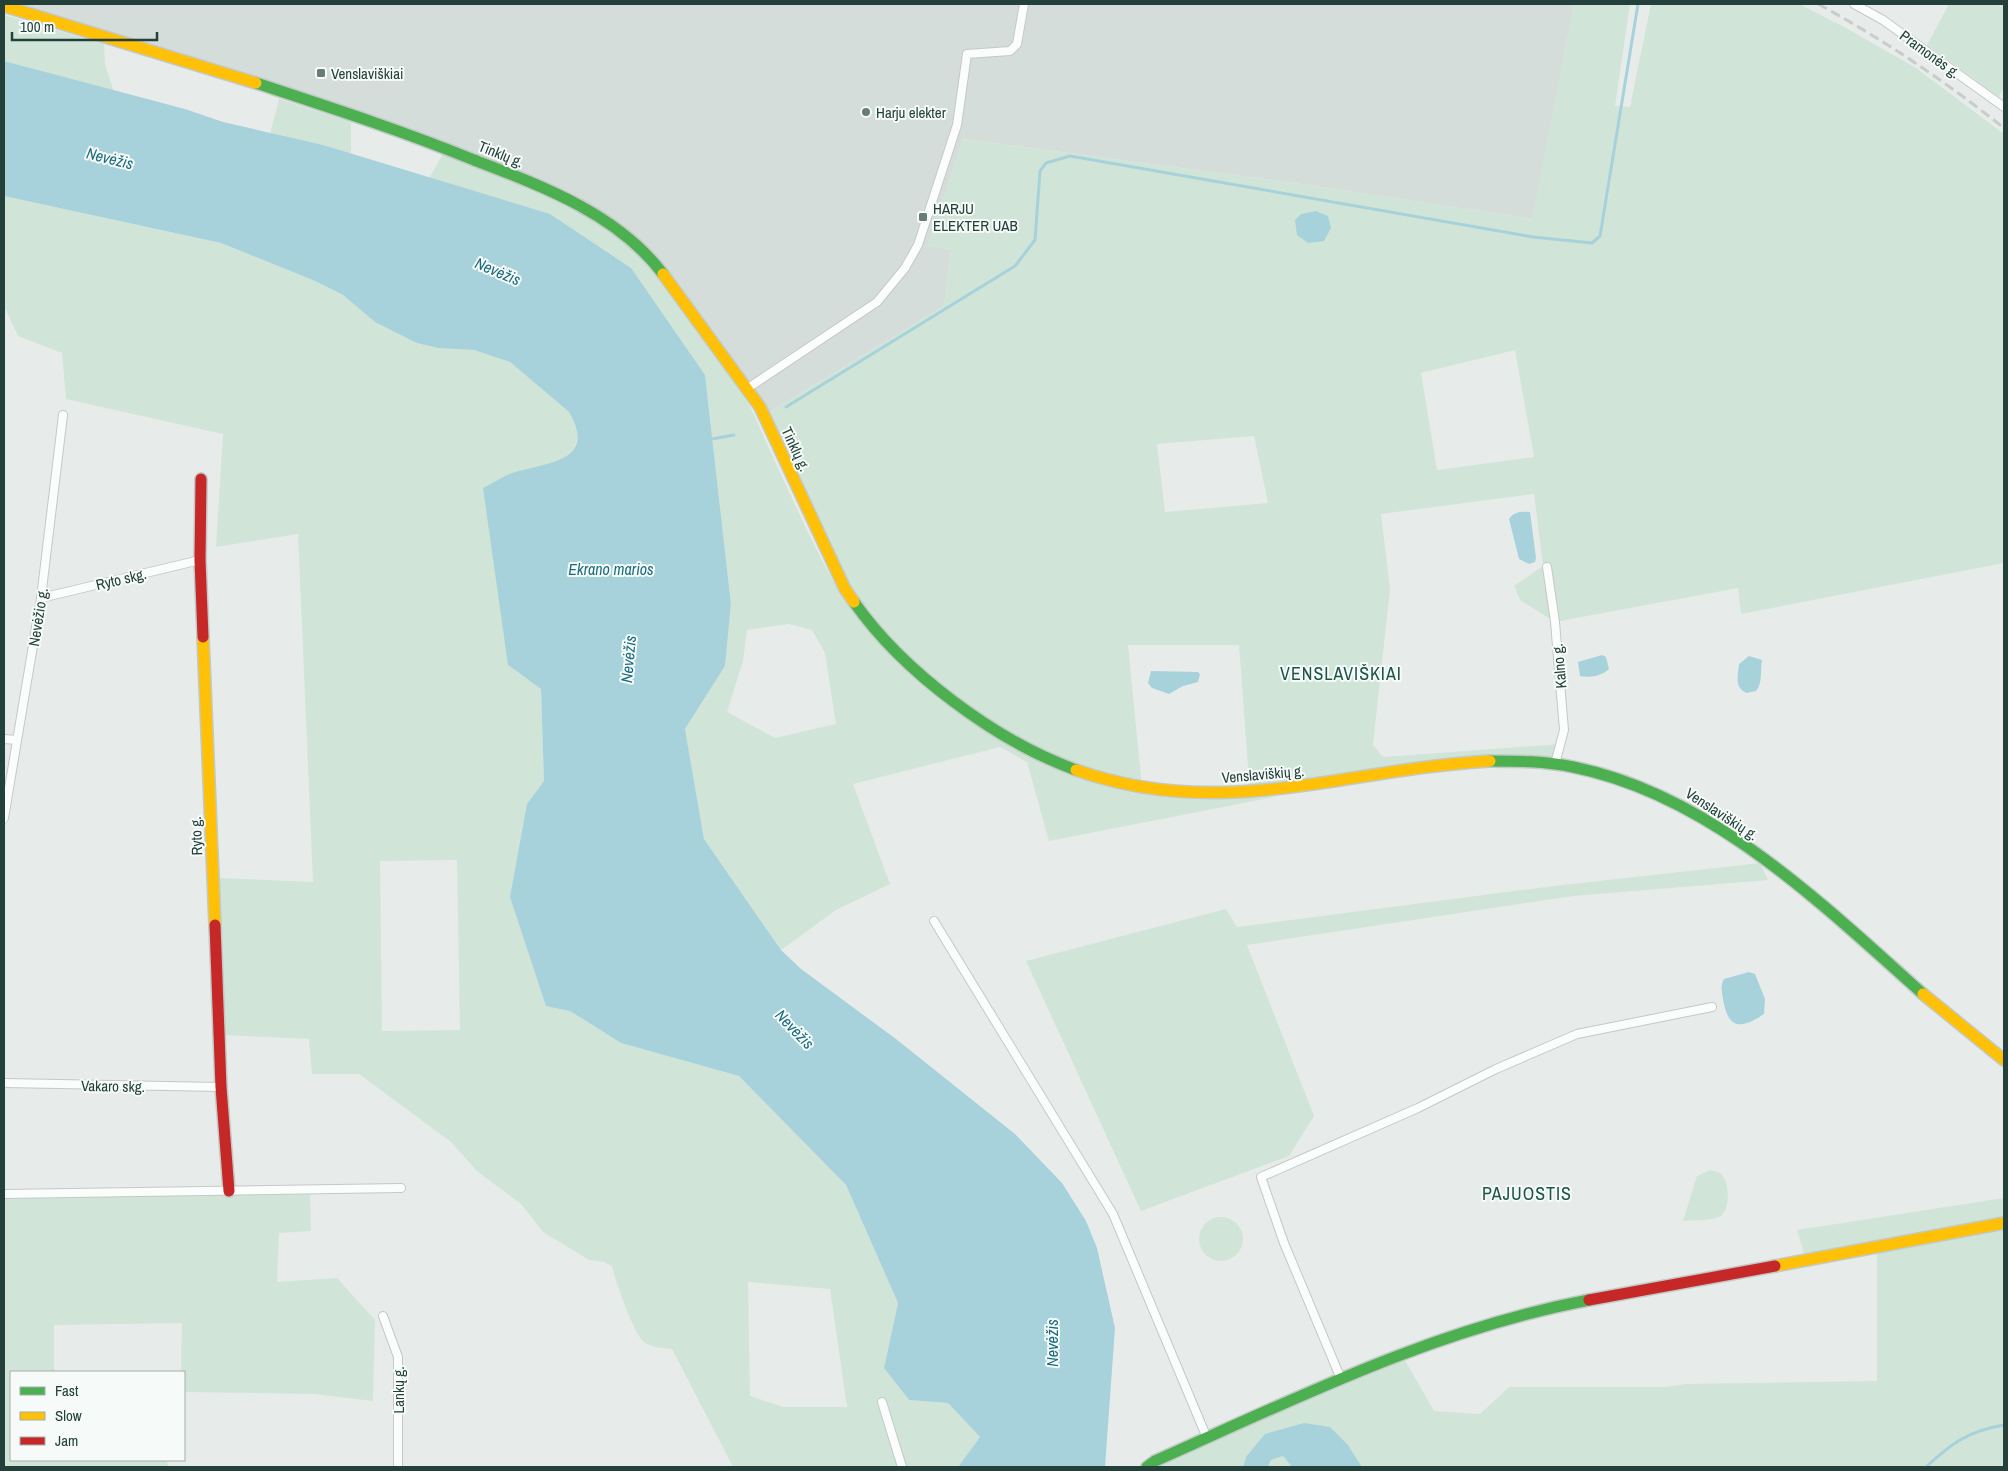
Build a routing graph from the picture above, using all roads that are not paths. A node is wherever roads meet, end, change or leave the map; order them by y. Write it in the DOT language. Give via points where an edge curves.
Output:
graph roads {
  1 [pos="1024,4"];
  2 [pos="1854,4"];
  3 [pos="4,6"];
  4 [pos="2004,107"];
  5 [pos="748,388"];
  6 [pos="63,415"];
  7 [pos="201,479"];
  8 [pos="823,544"];
  9 [pos="200,560"];
  10 [pos="1547,567"];
  11 [pos="41,598"];
  12 [pos="4,739"];
  13 [pos="17,740"];
  14 [pos="1555,764"];
  15 [pos="4,818"];
  16 [pos="934,921"];
  17 [pos="1712,1006"];
  18 [pos="2004,1060"];
  19 [pos="4,1083"];
  20 [pos="222,1087"];
  21 [pos="401,1188"];
  22 [pos="229,1191"];
  23 [pos="4,1194"];
  24 [pos="2004,1223"];
  25 [pos="383,1316"];
  26 [pos="1340,1379"];
  27 [pos="882,1402"];
  28 [pos="1207,1438"];
  29 [pos="398,1467"];
  30 [pos="902,1467"];
  31 [pos="1146,1467"];
  1 -- 5 [label="street" via="1017,44 1010,51 967,54 957,125 918,245 905,268 877,302"];
  2 -- 4 [label="street, Pramonės g." via="1883,20"];
  3 -- 5 [label="main road, Tinklų g." via="352,115 546,188 597,215 634,241 651,258"];
  5 -- 8 [label="main road, Tinklų g." via="774,436"];
  6 -- 11 [label="street, Nevėžio g."];
  7 -- 9 [label="main road, Ryto g."];
  8 -- 14 [label="main road, Venslaviškių g." via="845,589 886,643 980,720 1024,748 1092,778 1171,792 1229,794 1293,789 1395,770 1466,763"];
  9 -- 11 [label="street, Ryto skg."];
  9 -- 20 [label="main road, Ryto g."];
  10 -- 14 [label="street, Kalno g." via="1556,622 1564,730"];
  11 -- 13 [label="street, Nevėžio g."];
  12 -- 13 [label="street"];
  13 -- 15 [label="street, Nevėžio g."];
  14 -- 18 [label="main road, Venslaviškių g." via="1604,775 1671,799 1701,815 1775,868"];
  16 -- 28 [label="street" via="1113,1214"];
  17 -- 26 [label="street" via="1577,1034 1261,1177 1284,1243"];
  19 -- 20 [label="street, Vakaro skg."];
  20 -- 22 [label="main road, Ryto g."];
  21 -- 22 [label="street"];
  22 -- 23 [label="street"];
  24 -- 26 [label="main road" via="1537,1310 1432,1342"];
  25 -- 29 [label="street, Lankų g." via="398,1357"];
  26 -- 28 [label="main road"];
  27 -- 30 [label="street"];
  28 -- 31 [label="main road"];
}
